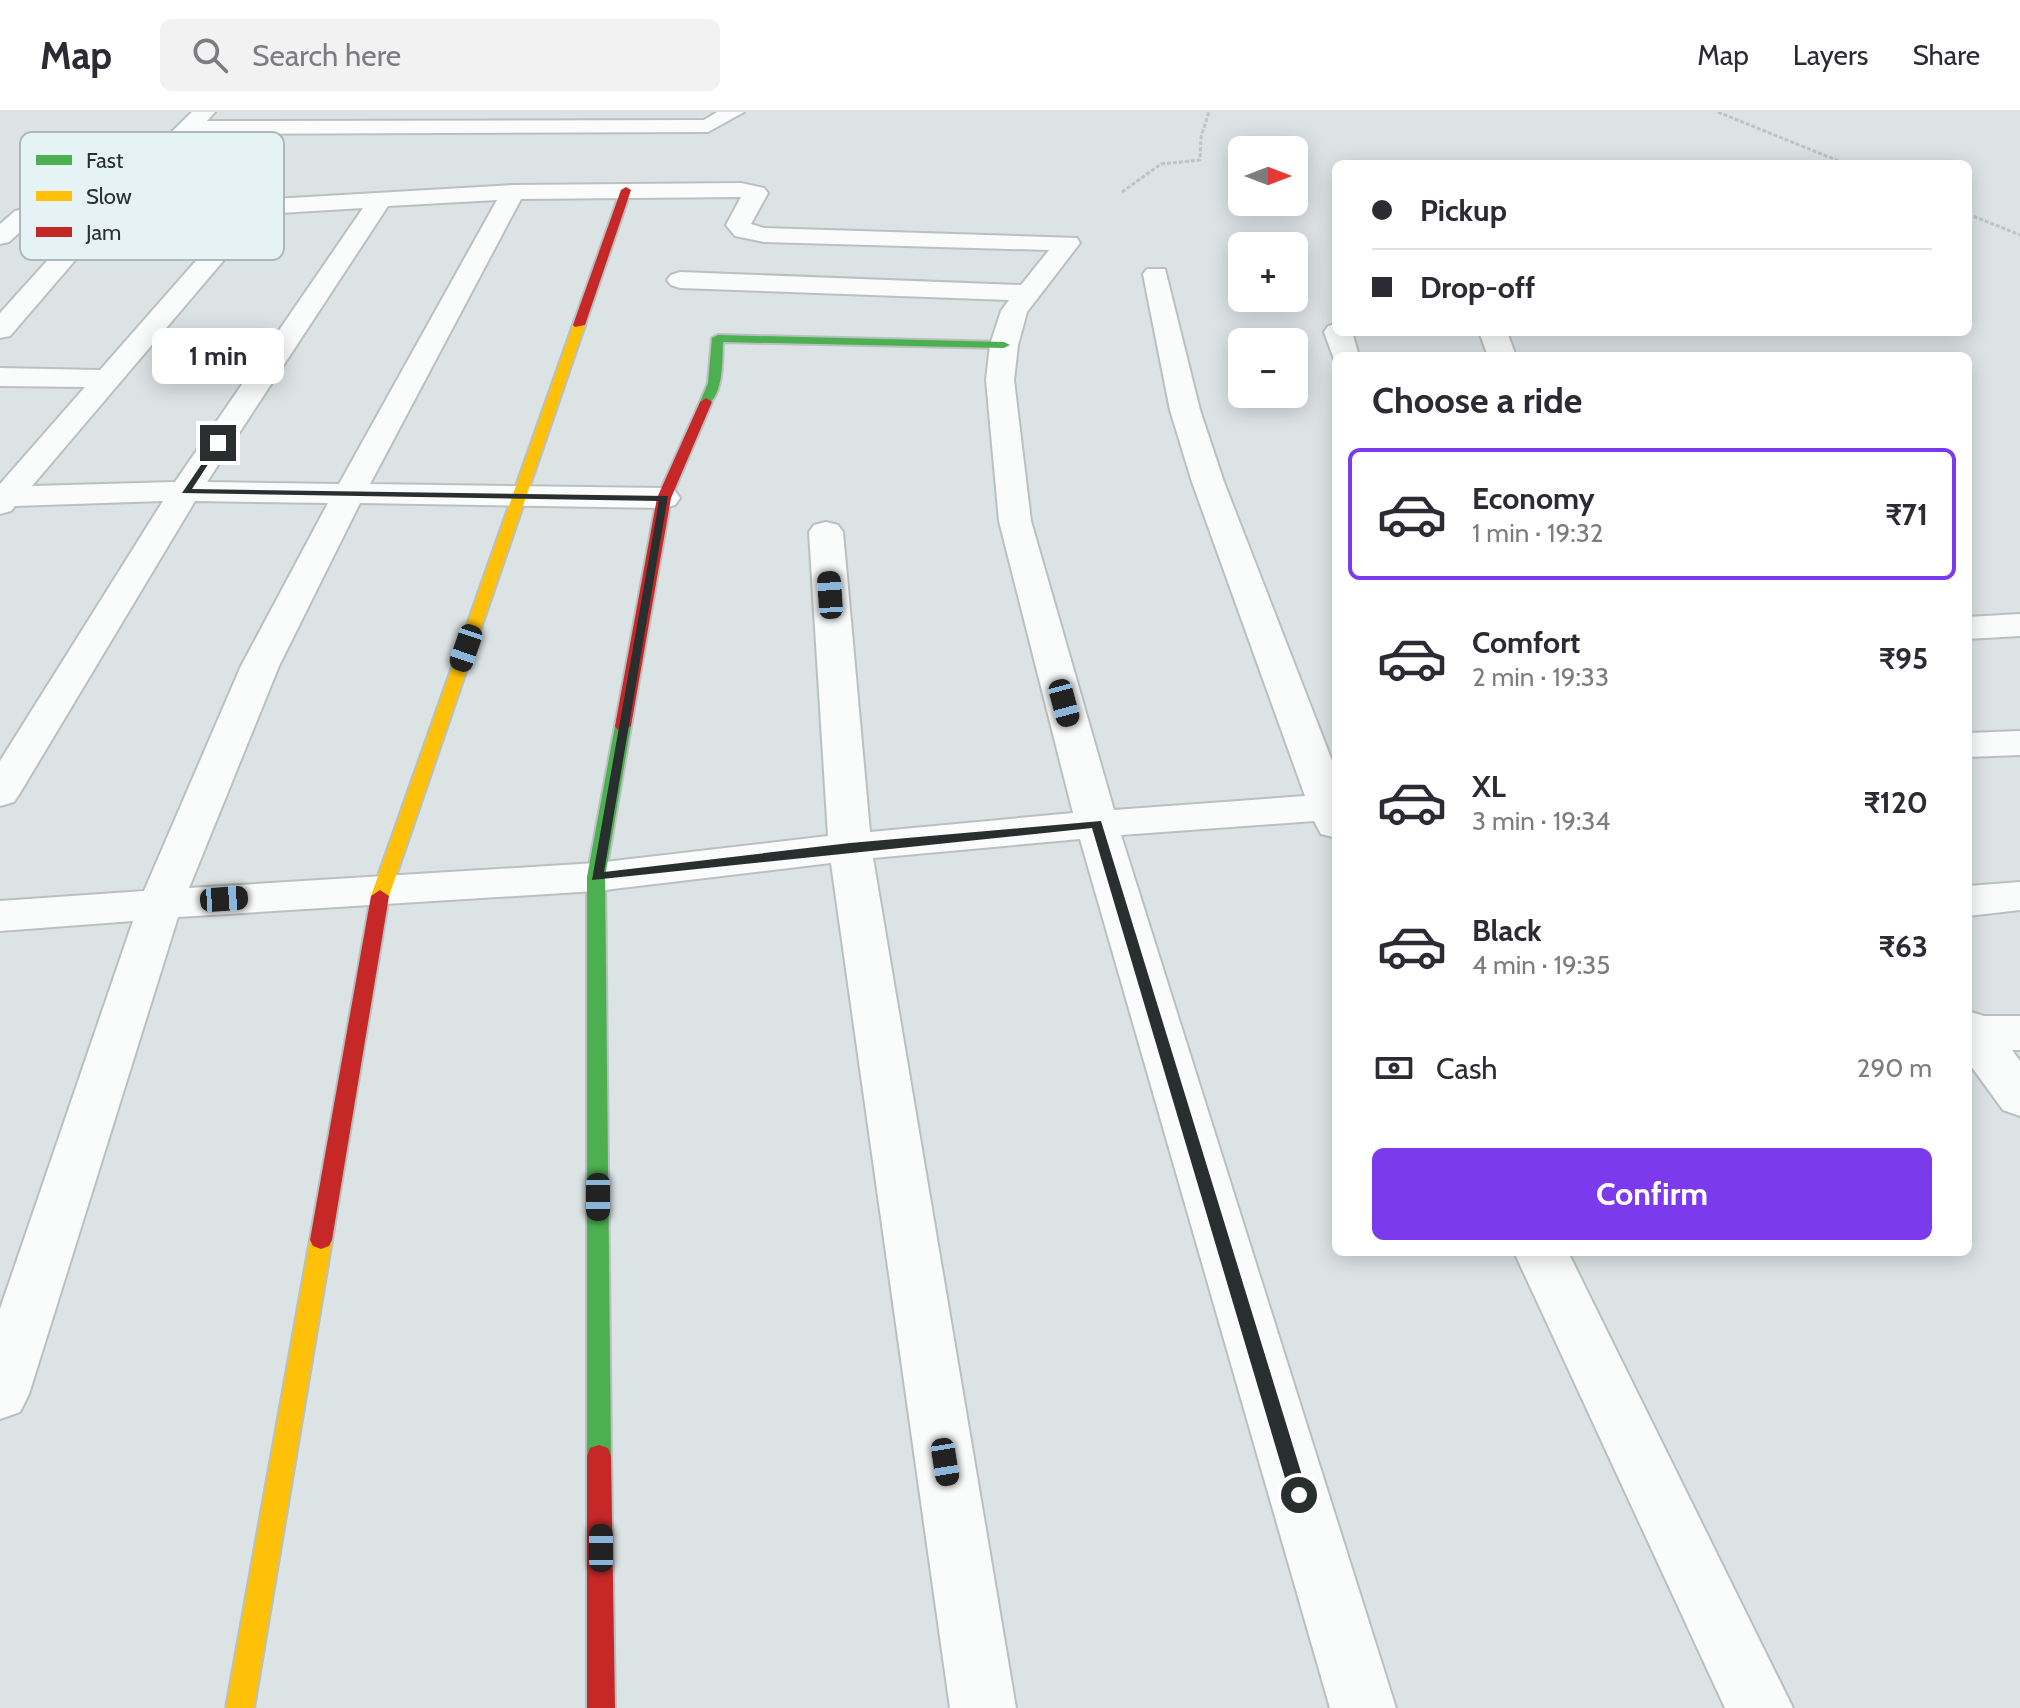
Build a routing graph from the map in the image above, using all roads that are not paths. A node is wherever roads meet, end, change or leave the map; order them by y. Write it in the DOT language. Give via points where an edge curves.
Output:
graph roads {
  1 [pos="733,112"];
  2 [pos="196,120"];
  3 [pos="626,190"];
  4 [pos="513,192"];
  5 [pos="381,199"];
  6 [pos="284,205"];
  7 [pos="20,220"];
  8 [pos="0,237"];
  9 [pos="62,260"];
  10 [pos="210,260"];
  11 [pos="1156,274"];
  12 [pos="680,280"];
  13 [pos="1028,293"];
  14 [pos="0,330"];
  15 [pos="1004,345"];
  16 [pos="0,377"];
  17 [pos="108,379"];
  18 [pos="185,491"];
  19 [pos="348,496"];
  20 [pos="518,498"];
  21 [pos="664,498"];
  22 [pos="2,499"];
  23 [pos="826,532"];
  24 [pos="2020,625"];
  25 [pos="1972,628"];
  26 [pos="2020,743"];
  27 [pos="1972,745"];
  28 [pos="0,793"];
  29 [pos="1332,810"];
  30 [pos="1332,813"];
  31 [pos="1097,824"];
  32 [pos="850,847"];
  33 [pos="596,877"];
  34 [pos="381,888"];
  35 [pos="2020,896"];
  36 [pos="1972,901"];
  37 [pos="161,903"];
  38 [pos="0,916"];
  39 [pos="1972,1030"];
  40 [pos="1972,1033"];
  41 [pos="2020,1033"];
  42 [pos="2020,1097"];
  43 [pos="1543,1256"];
  44 [pos="0,1394"];
  45 [pos="240,1708"];
  46 [pos="601,1708"];
  47 [pos="983,1708"];
  48 [pos="1363,1708"];
  49 [pos="1760,1708"];
  1 -- 2 [label="street" via="708,126"];
  3 -- 4 [label="street"];
  3 -- 13 [label="street" via="756,193 738,225 764,235 1068,243"];
  3 -- 20 [label="street"];
  4 -- 5 [label="street"];
  4 -- 19 [label="street"];
  5 -- 6 [label="street"];
  5 -- 18 [label="street"];
  7 -- 8 [label="street"];
  9 -- 14 [label="street"];
  10 -- 17 [label="street"];
  11 -- 29 [label="street" via="1203,468"];
  12 -- 13 [label="street"];
  13 -- 15 [label="street" via="1014,311"];
  15 -- 21 [label="street" via="718,338 714,383"];
  15 -- 31 [label="street" via="1000,380 1015,521"];
  16 -- 17 [label="street"];
  17 -- 22 [label="street"];
  18 -- 19 [label="street"];
  18 -- 22 [label="street"];
  18 -- 28 [label="street"];
  19 -- 20 [label="street"];
  19 -- 37 [label="street" via="260,666"];
  20 -- 21 [label="street"];
  20 -- 34 [label="street"];
  21 -- 33 [label="street"];
  23 -- 32 [label="street"];
  24 -- 25 [label="street"];
  26 -- 27 [label="street"];
  30 -- 31 [label="street"];
  31 -- 32 [label="street"];
  31 -- 48 [label="street"];
  32 -- 33 [label="street"];
  32 -- 47 [label="street"];
  33 -- 34 [label="street"];
  33 -- 46 [label="street"];
  34 -- 37 [label="street"];
  34 -- 45 [label="street"];
  35 -- 36 [label="street"];
  37 -- 38 [label="street"];
  37 -- 44 [label="street"];
  39 -- 41 [label="street"];
  40 -- 42 [label="street"];
  43 -- 49 [label="street"];
}
